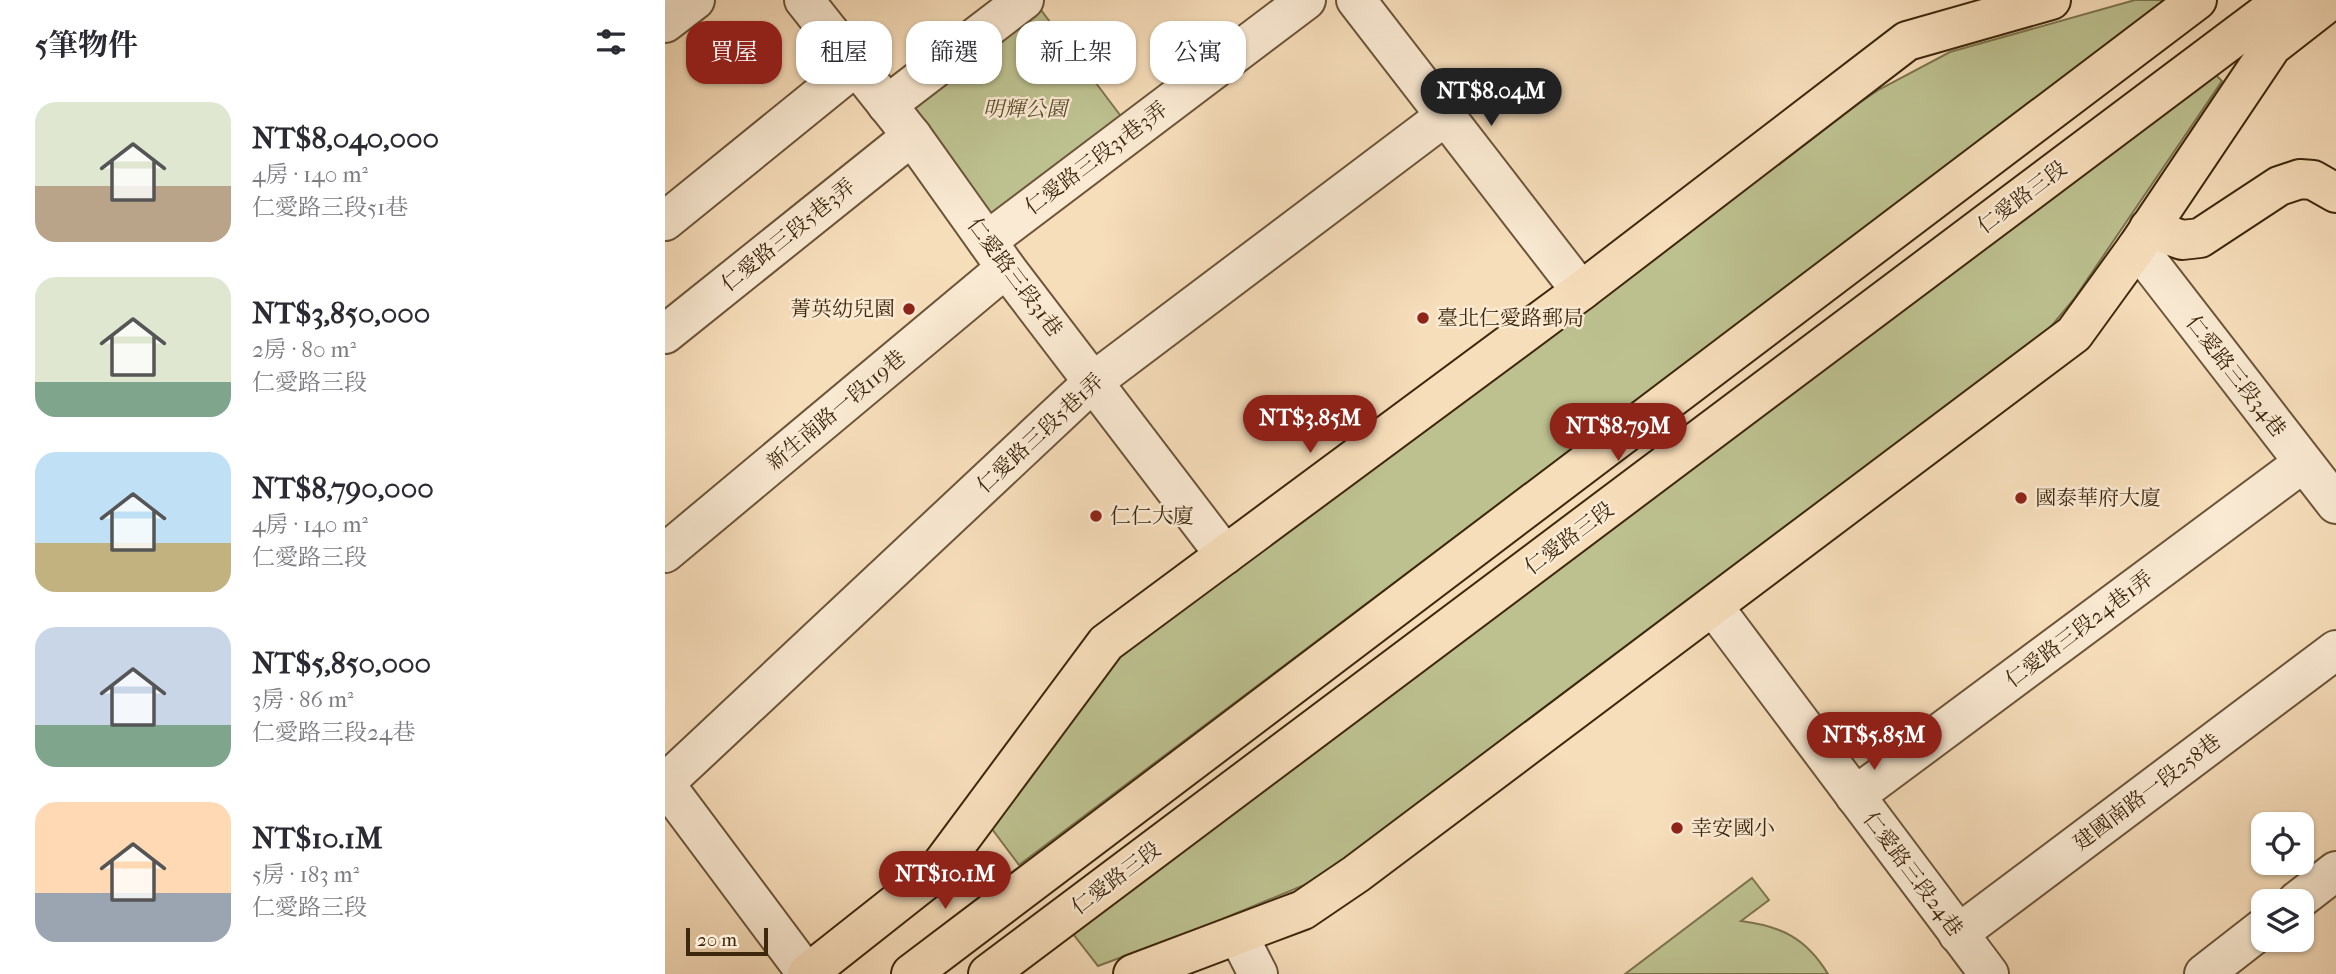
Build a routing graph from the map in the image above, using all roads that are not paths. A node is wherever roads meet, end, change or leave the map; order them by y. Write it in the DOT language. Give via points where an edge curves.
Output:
graph roads {
  1 [pos="695,0"];
  2 [pos="804,0"];
  3 [pos="1024,0"];
  4 [pos="1306,0"];
  5 [pos="1356,0"];
  6 [pos="1957,0"];
  7 [pos="2051,0"];
  8 [pos="2197,0"];
  9 [pos="2323,6"];
  10 [pos="821,21"];
  11 [pos="665,23"];
  12 [pos="2270,23"];
  13 [pos="1907,41"];
  14 [pos="834,84"];
  15 [pos="870,84"];
  16 [pos="887,105"];
  17 [pos="1444,117"];
  18 [pos="912,136"];
  19 [pos="2336,193"];
  20 [pos="665,221"];
  21 [pos="2143,237"];
  22 [pos="997,254"];
  23 [pos="1581,291"];
  24 [pos="665,334"];
  25 [pos="1094,381"];
  26 [pos="2303,463"];
  27 [pos="2336,504"];
  28 [pos="665,553"];
  29 [pos="1225,555"];
  30 [pos="1713,606"];
  31 [pos="2336,650"];
  32 [pos="665,784"];
  33 [pos="1855,796"];
  34 [pos="2336,871"];
  35 [pos="2313,889"];
  36 [pos="1958,934"];
  37 [pos="1238,935"];
  38 [pos="2251,937"];
  39 [pos="807,974"];
  40 [pos="911,974"];
  41 [pos="989,974"];
  42 [pos="1011,974"];
  43 [pos="1133,974"];
  44 [pos="1258,974"];
  45 [pos="1989,974"];
  46 [pos="2204,974"];
  1 -- 11 [label="street"];
  2 -- 10 [label="street, 仁愛路三段31巷"];
  3 -- 16 [label="street"];
  4 -- 22 [label="street, 仁愛路三段31巷3弄"];
  5 -- 17 [label="street"];
  6 -- 13 [label="main road"];
  7 -- 13 [label="main road"];
  8 -- 40 [label="main road"];
  9 -- 12 [label="street"];
  9 -- 21 [label="main road" via="2272,46"];
  12 -- 41 [label="main road, 仁愛路三段"];
  12 -- 42 [label="street"];
  13 -- 23 [label="main road"];
  14 -- 20 [label="street"];
  15 -- 16 [label="street, 仁愛路三段31巷"];
  16 -- 18 [label="street, 仁愛路三段31巷"];
  17 -- 23 [label="street"];
  17 -- 25 [label="street, 仁愛路三段5巷1弄"];
  18 -- 22 [label="street, 仁愛路三段31巷"];
  18 -- 24 [label="street, 仁愛路三段5巷3弄"];
  19 -- 21 [label="main road" via="2313,180 2300,179 2279,186 2200,238"];
  21 -- 26 [label="street, 仁愛路三段34巷"];
  21 -- 30 [label="main road" via="2074,334"];
  22 -- 25 [label="street, 仁愛路三段31巷"];
  22 -- 28 [label="street, 新生南路一段119巷"];
  23 -- 29 [label="main road"];
  25 -- 29 [label="street, 仁愛路三段31巷"];
  25 -- 32 [label="street, 仁愛路三段5巷1弄"];
  26 -- 27 [label="street, 仁愛路三段34巷"];
  26 -- 33 [label="street, 仁愛路三段24巷1弄"];
  29 -- 39 [label="main road" via="1106,643 936,872"];
  30 -- 33 [label="street, 仁愛路三段24巷"];
  30 -- 37 [label="main road" via="1356,874 1303,910"];
  31 -- 36 [label="street, 建國南路一段258巷"];
  32 -- 39 [label="street"];
  33 -- 36 [label="street, 仁愛路三段24巷"];
  34 -- 35 [label="street"];
  36 -- 45 [label="street, 仁愛路三段24巷"];
  37 -- 43 [label="main road"];
  37 -- 44 [label="street"];
  38 -- 46 [label="street"];
}
